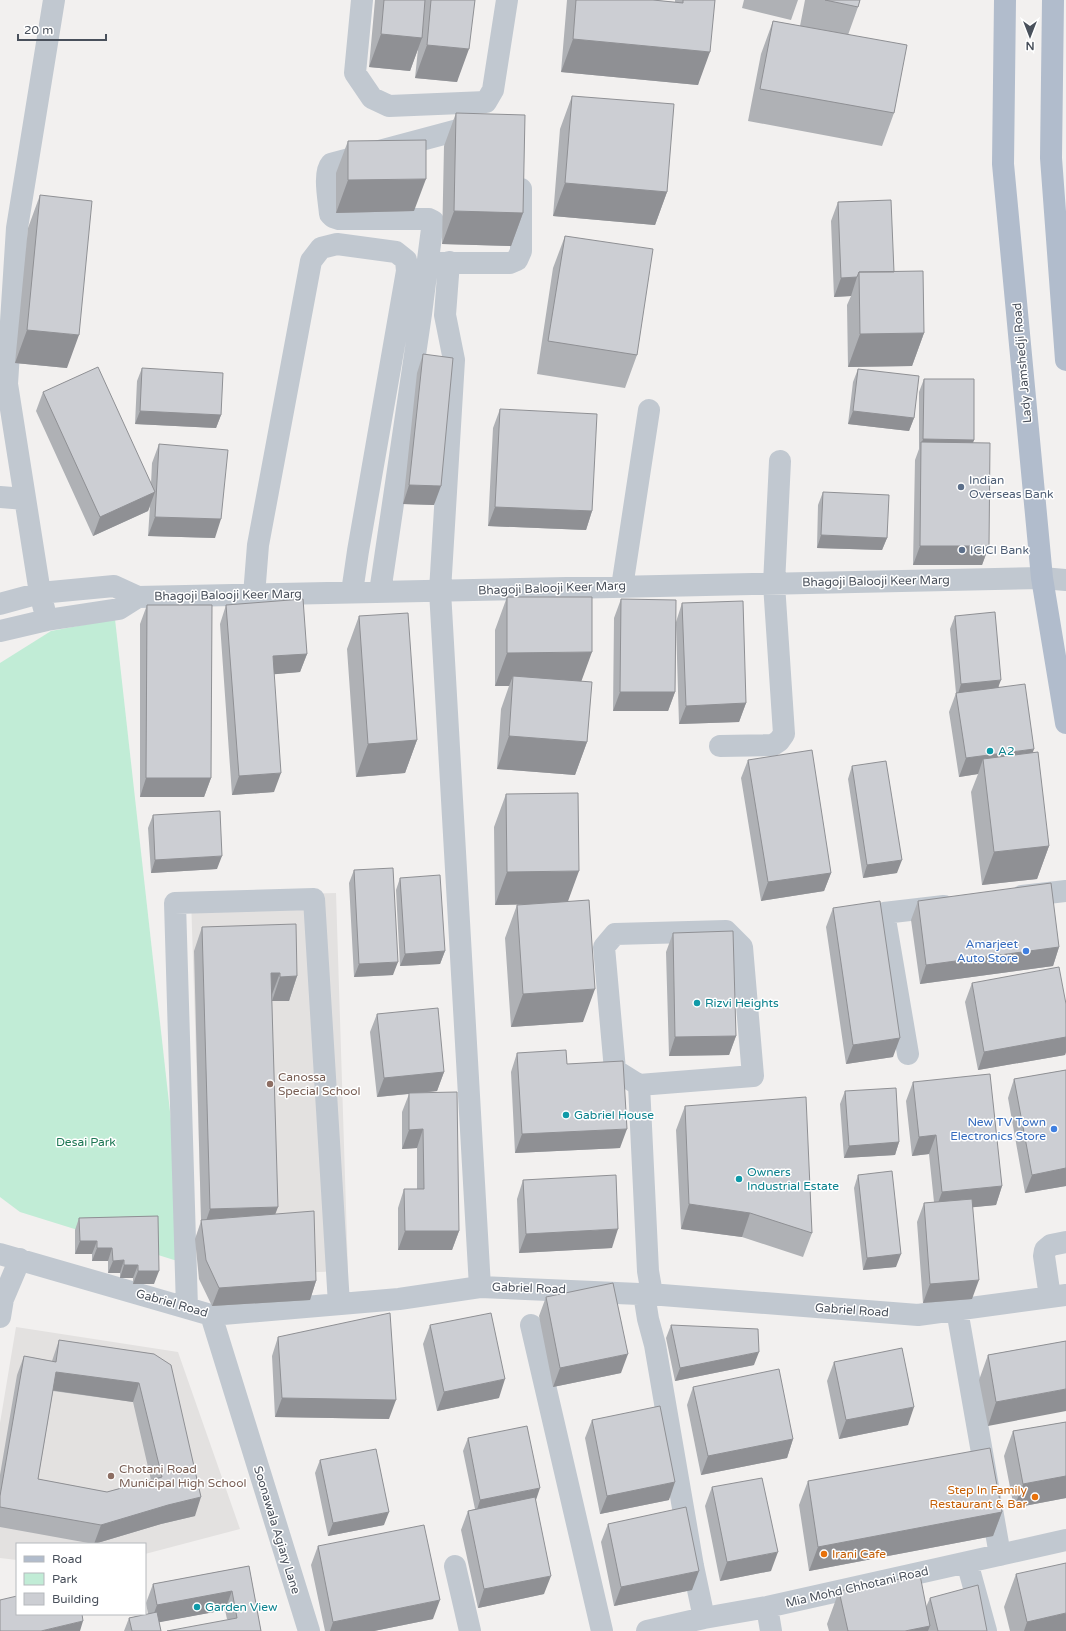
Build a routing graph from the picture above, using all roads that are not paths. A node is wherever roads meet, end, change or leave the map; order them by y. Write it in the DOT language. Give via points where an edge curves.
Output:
graph roads {
  1 [pos="54,0"];
  2 [pos="362,0"];
  3 [pos="507,0"];
  4 [pos="1005,0"];
  5 [pos="1053,0"];
  6 [pos="496,121"];
  7 [pos="521,168"];
  8 [pos="449,262"];
  9 [pos="428,263"];
  10 [pos="421,314"];
  11 [pos="445,315"];
  12 [pos="1066,360"];
  13 [pos="649,410"];
  14 [pos="780,461"];
  15 [pos="0,497"];
  16 [pos="25,499"];
  17 [pos="1042,578"];
  18 [pos="1066,580"];
  19 [pos="774,584"];
  20 [pos="622,586"];
  21 [pos="440,591"];
  22 [pos="352,592"];
  23 [pos="380,592"];
  24 [pos="40,593"];
  25 [pos="254,595"];
  26 [pos="138,597"];
  27 [pos="0,604"];
  28 [pos="47,620"];
  29 [pos="0,632"];
  30 [pos="1066,723"];
  31 [pos="720,746"];
  32 [pos="1066,891"];
  33 [pos="1003,898"];
  34 [pos="963,903"];
  35 [pos="908,1054"];
  36 [pos="639,1085"];
  37 [pos="1066,1242"];
  38 [pos="10,1256"];
  39 [pos="480,1286"];
  40 [pos="648,1294"];
  41 [pos="1058,1296"];
  42 [pos="339,1304"];
  43 [pos="187,1308"];
  44 [pos="957,1310"];
  45 [pos="211,1315"];
  46 [pos="0,1317"];
  47 [pos="531,1326"];
  48 [pos="1066,1540"];
  49 [pos="1000,1555"];
  50 [pos="967,1562"];
  51 [pos="455,1566"];
  52 [pos="767,1607"];
  53 [pos="704,1618"];
  54 [pos="308,1631"];
  55 [pos="470,1631"];
  56 [pos="602,1631"];
  57 [pos="647,1631"];
  58 [pos="771,1631"];
  59 [pos="986,1631"];
  1 -- 16 [label="street" via="17,228 7,384"];
  2 -- 3 [label="street" via="355,73 372,98 389,106 486,102 493,90"];
  4 -- 17 [label="main road, Lady Jamshedji Road" via="1003,164"];
  5 -- 12 [label="main road" via="1051,158"];
  6 -- 9 [label="street" via="331,164 328,168 330,214 333,217 433,221"];
  7 -- 8 [label="street" via="521,251 517,260 510,263"];
  8 -- 9 [label="street"];
  8 -- 11 [label="street"];
  9 -- 10 [label="street"];
  10 -- 11 [label="street"];
  10 -- 23 [label="street"];
  11 -- 21 [label="street" via="454,360"];
  13 -- 20 [label="street"];
  14 -- 19 [label="street"];
  15 -- 16 [label="street"];
  16 -- 24 [label="street"];
  17 -- 18 [label="street, Bhagoji Balooji Keer Marg"];
  17 -- 19 [label="street, Bhagoji Balooji Keer Marg"];
  17 -- 30 [label="main road, Lady Jamshedji Road"];
  19 -- 20 [label="street, Bhagoji Balooji Keer Marg"];
  19 -- 31 [label="street" via="784,734 773,745"];
  20 -- 21 [label="street, Bhagoji Balooji Keer Marg"];
  21 -- 23 [label="street, Bhagoji Balooji Keer Marg"];
  21 -- 39 [label="street"];
  22 -- 23 [label="street, Bhagoji Balooji Keer Marg"];
  22 -- 25 [label="street, Bhagoji Balooji Keer Marg"];
  22 -- 25 [label="street" via="407,271 406,260 396,252 337,244 321,248 311,261 258,545"];
  24 -- 26 [label="street, Bhagoji Balooji Keer Marg" via="114,586"];
  24 -- 27 [label="street"];
  24 -- 28 [label="street"];
  25 -- 26 [label="street, Bhagoji Balooji Keer Marg"];
  26 -- 28 [label="street" via="119,609"];
  28 -- 29 [label="street"];
  32 -- 33 [label="street"];
  34 -- 35 [label="street" via="884,913"];
  36 -- 36 [label="street" via="615,1070 604,947 615,934 726,931 742,947 753,1076"];
  36 -- 40 [label="street"];
  37 -- 41 [label="street" via="1051,1245 1045,1250 1044,1256"];
  38 -- 43 [label="street, Gabriel Road"];
  38 -- 46 [label="street"];
  39 -- 40 [label="street, Gabriel Road"];
  39 -- 42 [label="street, Gabriel Road" via="399,1299"];
  40 -- 44 [label="street, Gabriel Road" via="918,1315"];
  40 -- 53 [label="street" via="648,1319"];
  41 -- 44 [label="street, Gabriel Road"];
  42 -- 43 [label="street" via="314,899 175,903"];
  42 -- 45 [label="street, Gabriel Road"];
  43 -- 45 [label="street, Gabriel Road"];
  44 -- 49 [label="street"];
  45 -- 54 [label="street, Soonawala Agiary Lane"];
  47 -- 56 [label="street"];
  48 -- 49 [label="street, Mia Mohd Chhotani Road"];
  49 -- 50 [label="street, Mia Mohd Chhotani Road"];
  50 -- 52 [label="street, Mia Mohd Chhotani Road"];
  50 -- 59 [label="street"];
  51 -- 55 [label="street"];
  52 -- 53 [label="street, Mia Mohd Chhotani Road"];
  52 -- 58 [label="street"];
  53 -- 57 [label="street, Mia Mohd Chhotani Road"];
}
